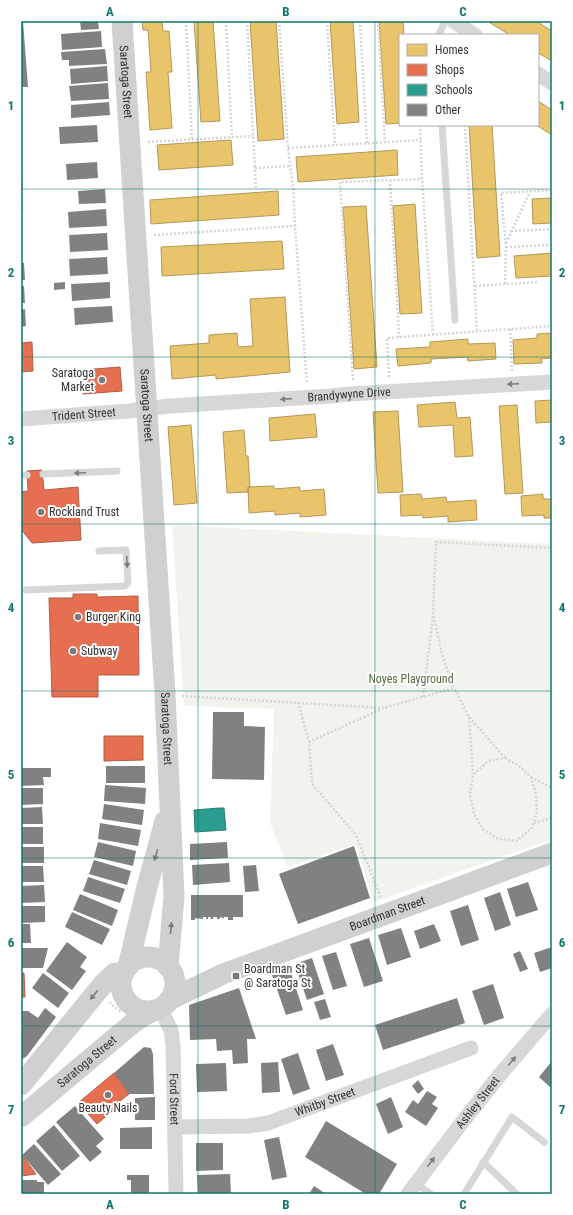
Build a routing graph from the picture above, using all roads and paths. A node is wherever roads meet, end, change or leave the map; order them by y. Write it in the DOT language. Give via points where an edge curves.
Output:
graph roads {
  1 [pos="122,21"];
  2 [pos="186,21"];
  3 [pos="226,21"];
  4 [pos="247,21"];
  5 [pos="279,21"];
  6 [pos="327,21"];
  7 [pos="360,21"];
  8 [pos="378,21"];
  9 [pos="446,21"];
  10 [pos="453,21"];
  11 [pos="440,34"];
  12 [pos="473,34"];
  13 [pos="539,75"];
  14 [pos="552,83"];
  15 [pos="420,126"];
  16 [pos="442,126"];
  17 [pos="465,126"];
  18 [pos="253,136"];
  19 [pos="232,138"];
  20 [pos="192,140"];
  21 [pos="421,140"];
  22 [pos="144,142"];
  23 [pos="385,142"];
  24 [pos="367,143"];
  25 [pos="335,145"];
  26 [pos="288,148"];
  27 [pos="290,166"];
  28 [pos="255,168"];
  29 [pos="422,179"];
  30 [pos="390,180"];
  31 [pos="256,188"];
  32 [pos="552,190"];
  33 [pos="531,191"];
  34 [pos="295,226"];
  35 [pos="552,229"];
  36 [pos="511,231"];
  37 [pos="150,235"];
  38 [pos="505,244"];
  39 [pos="552,245"];
  40 [pos="506,248"];
  41 [pos="538,282"];
  42 [pos="505,284"];
  43 [pos="474,286"];
  44 [pos="455,320"];
  45 [pos="552,326"];
  46 [pos="510,329"];
  47 [pos="477,331"];
  48 [pos="433,335"];
  49 [pos="399,338"];
  50 [pos="512,372"];
  51 [pos="389,380"];
  52 [pos="353,381"];
  53 [pos="552,382"];
  54 [pos="307,385"];
  55 [pos="147,409"];
  56 [pos="21,419"];
  57 [pos="117,471"];
  58 [pos="43,474"];
  59 [pos="552,548"];
  60 [pos="100,551"];
  61 [pos="26,590"];
  62 [pos="433,613"];
  63 [pos="454,688"];
  64 [pos="178,696"];
  65 [pos="423,697"];
  66 [pos="298,702"];
  67 [pos="384,708"];
  68 [pos="469,717"];
  69 [pos="310,742"];
  70 [pos="505,758"];
  71 [pos="473,775"];
  72 [pos="531,777"];
  73 [pos="552,788"];
  74 [pos="170,789"];
  75 [pos="552,818"];
  76 [pos="534,823"];
  77 [pos="552,853"];
  78 [pos="387,914"];
  79 [pos="170,969"];
  80 [pos="126,970"];
  81 [pos="222,974"];
  82 [pos="110,1001"];
  83 [pos="161,1006"];
  84 [pos="552,1014"];
  85 [pos="125,1015"];
  86 [pos="471,1048"];
  87 [pos="21,1085"];
  88 [pos="21,1117"];
  89 [pos="175,1127"];
  90 [pos="544,1142"];
  91 [pos="483,1162"];
  92 [pos="412,1188"];
  93 [pos="176,1194"];
  94 [pos="431,1194"];
  95 [pos="464,1194"];
  96 [pos="517,1194"];
  1 -- 55 [label="main road, Saratoga Street"];
  2 -- 20 [label="path"];
  3 -- 19 [label="path"];
  4 -- 18 [label="path"];
  5 -- 26 [label="path"];
  6 -- 25 [label="path"];
  7 -- 24 [label="path"];
  8 -- 23 [label="path"];
  9 -- 11 [label="lane"];
  10 -- 12 [label="street"];
  13 -- 14 [label="street"];
  15 -- 21 [label="path"];
  16 -- 44 [label="lane"];
  17 -- 43 [label="path"];
  18 -- 19 [label="path"];
  18 -- 28 [label="path"];
  19 -- 20 [label="path"];
  20 -- 22 [label="path"];
  21 -- 23 [label="path"];
  21 -- 29 [label="path"];
  23 -- 24 [label="path"];
  24 -- 25 [label="path"];
  25 -- 26 [label="path"];
  26 -- 27 [label="path"];
  27 -- 28 [label="path"];
  27 -- 34 [label="path"];
  28 -- 31 [label="path"];
  29 -- 30 [label="path"];
  29 -- 48 [label="path"];
  30 -- 49 [label="path"];
  30 -- 52 [label="path" via="340,182"];
  32 -- 33 [label="path"];
  33 -- 36 [label="path"];
  33 -- 38 [label="path" via="501,193"];
  34 -- 37 [label="path"];
  34 -- 54 [label="path"];
  35 -- 36 [label="path"];
  36 -- 38 [label="path"];
  38 -- 40 [label="path"];
  39 -- 40 [label="path"];
  40 -- 42 [label="path"];
  41 -- 42 [label="path"];
  42 -- 43 [label="path"];
  43 -- 47 [label="path"];
  45 -- 46 [label="path"];
  46 -- 47 [label="path"];
  46 -- 50 [label="path"];
  47 -- 48 [label="path"];
  48 -- 49 [label="path"];
  49 -- 51 [label="path" via="388,338"];
  53 -- 55 [label="street, Brandywyne Drive, one-way"];
  55 -- 56 [label="street, Trident Street"];
  55 -- 74 [label="main road, Saratoga Street"];
  57 -- 58 [label="lane, one-way"];
  59 -- 62 [label="path" via="436,542"];
  60 -- 61 [label="lane, one-way" via="126,550 128,583 125,586"];
  62 -- 63 [label="path" via="442,654"];
  62 -- 65 [label="path"];
  63 -- 65 [label="path"];
  63 -- 68 [label="path"];
  64 -- 66 [label="path"];
  65 -- 67 [label="path"];
  66 -- 67 [label="path"];
  66 -- 69 [label="path"];
  67 -- 69 [label="path"];
  68 -- 70 [label="path"];
  68 -- 71 [label="path"];
  69 -- 78 [label="path" via="312,784 356,836"];
  70 -- 71 [label="path" via="488,761"];
  70 -- 72 [label="path" via="518,765"];
  71 -- 76 [label="path" via="470,795 474,814 483,829 498,839 516,841 532,828"];
  72 -- 73 [label="path"];
  72 -- 76 [label="path" via="537,806"];
  79 -- 74 [label="main road, Saratoga Street, one-way" via="174,896"];
  74 -- 80 [label="main road, Saratoga Street, one-way" via="163,832"];
  75 -- 76 [label="path"];
  77 -- 78 [label="main road, Boardman Street"];
  78 -- 81 [label="main road, Boardman Street"];
  79 -- 80 [label="main road" via="159,960 147,957 136,960"];
  79 -- 81 [label="main road, Boardman Street" via="210,975"];
  79 -- 83 [label="main road" via="174,977 174,989"];
  80 -- 83 [label="main road" via="121,985 127,1001 143,1011"];
  80 -- 87 [label="main road, one-way" via="115,973 104,983"];
  81 -- 83 [label="main road, Boardman Street"];
  82 -- 85 [label="path"];
  83 -- 88 [label="main road, Saratoga Street" via="133,1023"];
  83 -- 89 [label="street, Ford Street" via="172,1038"];
  92 -- 84 [label="street, Ashley Street, one-way" via="498,1077"];
  86 -- 89 [label="street, Whitby Street" via="268,1123 248,1126"];
  89 -- 93 [label="street, Ford Street"];
  90 -- 91 [label="lane" via="512,1117"];
  91 -- 95 [label="lane"];
  91 -- 96 [label="lane"];
  92 -- 94 [label="lane"];
}
